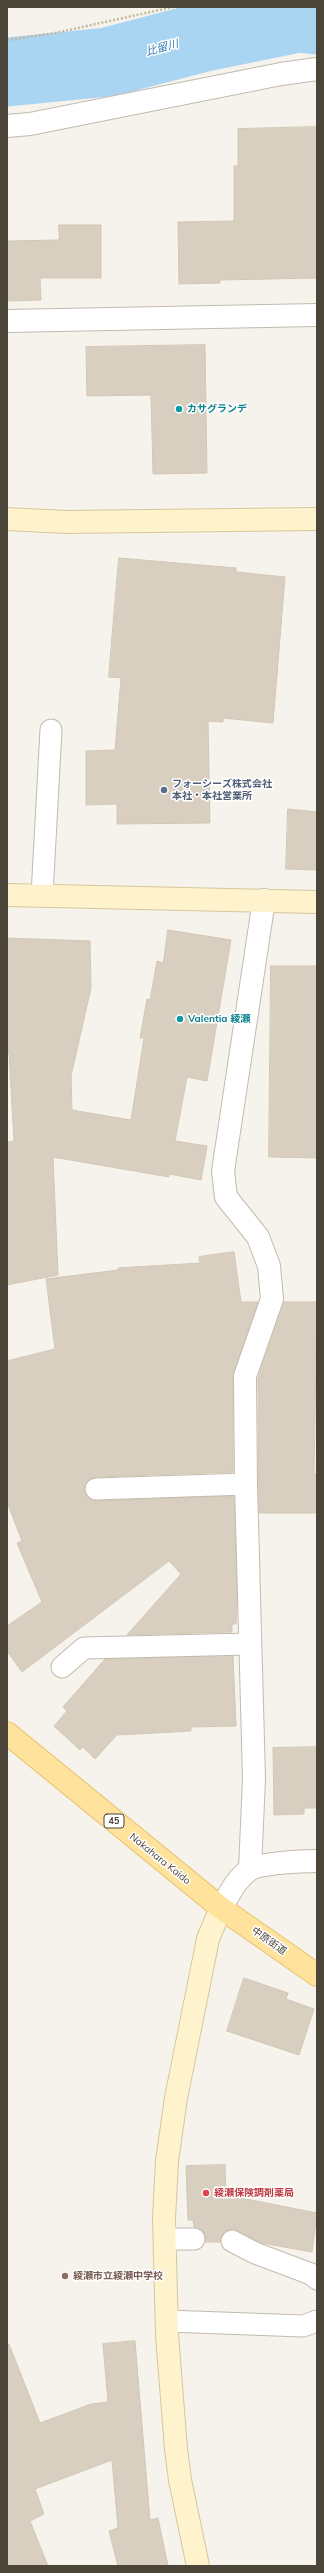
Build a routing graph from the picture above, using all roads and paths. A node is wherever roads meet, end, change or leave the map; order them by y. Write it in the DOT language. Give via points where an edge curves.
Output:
graph roads {
  1 [pos="173,7"];
  2 [pos="7,40"];
  3 [pos="317,69"];
  4 [pos="7,126"];
  5 [pos="317,315"];
  6 [pos="7,321"];
  7 [pos="7,519"];
  8 [pos="317,519"];
  9 [pos="51,730"];
  10 [pos="7,895"];
  11 [pos="42,895"];
  12 [pos="264,900"];
  13 [pos="317,902"];
  14 [pos="246,1484"];
  15 [pos="96,1489"];
  16 [pos="250,1644"];
  17 [pos="62,1667"];
  18 [pos="7,1733"];
  19 [pos="317,1861"];
  20 [pos="250,1869"];
  21 [pos="221,1908"];
  22 [pos="317,1974"];
  23 [pos="165,2239"];
  24 [pos="194,2239"];
  25 [pos="232,2241"];
  26 [pos="317,2279"];
  27 [pos="167,2321"];
  28 [pos="317,2321"];
  29 [pos="198,2566"];
  1 -- 2 [label="path" via="55,33"];
  3 -- 4 [label="street" via="30,124"];
  5 -- 6 [label="street"];
  7 -- 8 [label="street" via="66,522"];
  9 -- 11 [label="lane"];
  10 -- 11 [label="street"];
  11 -- 12 [label="street"];
  12 -- 13 [label="street"];
  12 -- 14 [label="street" via="223,1171 226,1197 258,1237 269,1266 272,1299 246,1376"];
  14 -- 15 [label="lane"];
  14 -- 16 [label="street"];
  16 -- 17 [label="lane" via="84,1648"];
  16 -- 20 [label="street" via="254,1779"];
  18 -- 21 [label="main road, Nakahara Kaido / 45"];
  19 -- 20 [label="street"];
  20 -- 21 [label="street" via="235,1885"];
  21 -- 22 [label="main road, 中原街道 / 45"];
  21 -- 23 [label="street" via="208,1939 176,2098 167,2161"];
  23 -- 24 [label="lane"];
  23 -- 27 [label="street"];
  25 -- 26 [label="lane" via="255,2253 311,2274"];
  27 -- 28 [label="lane" via="303,2326"];
  27 -- 29 [label="street" via="180,2480"];
}
